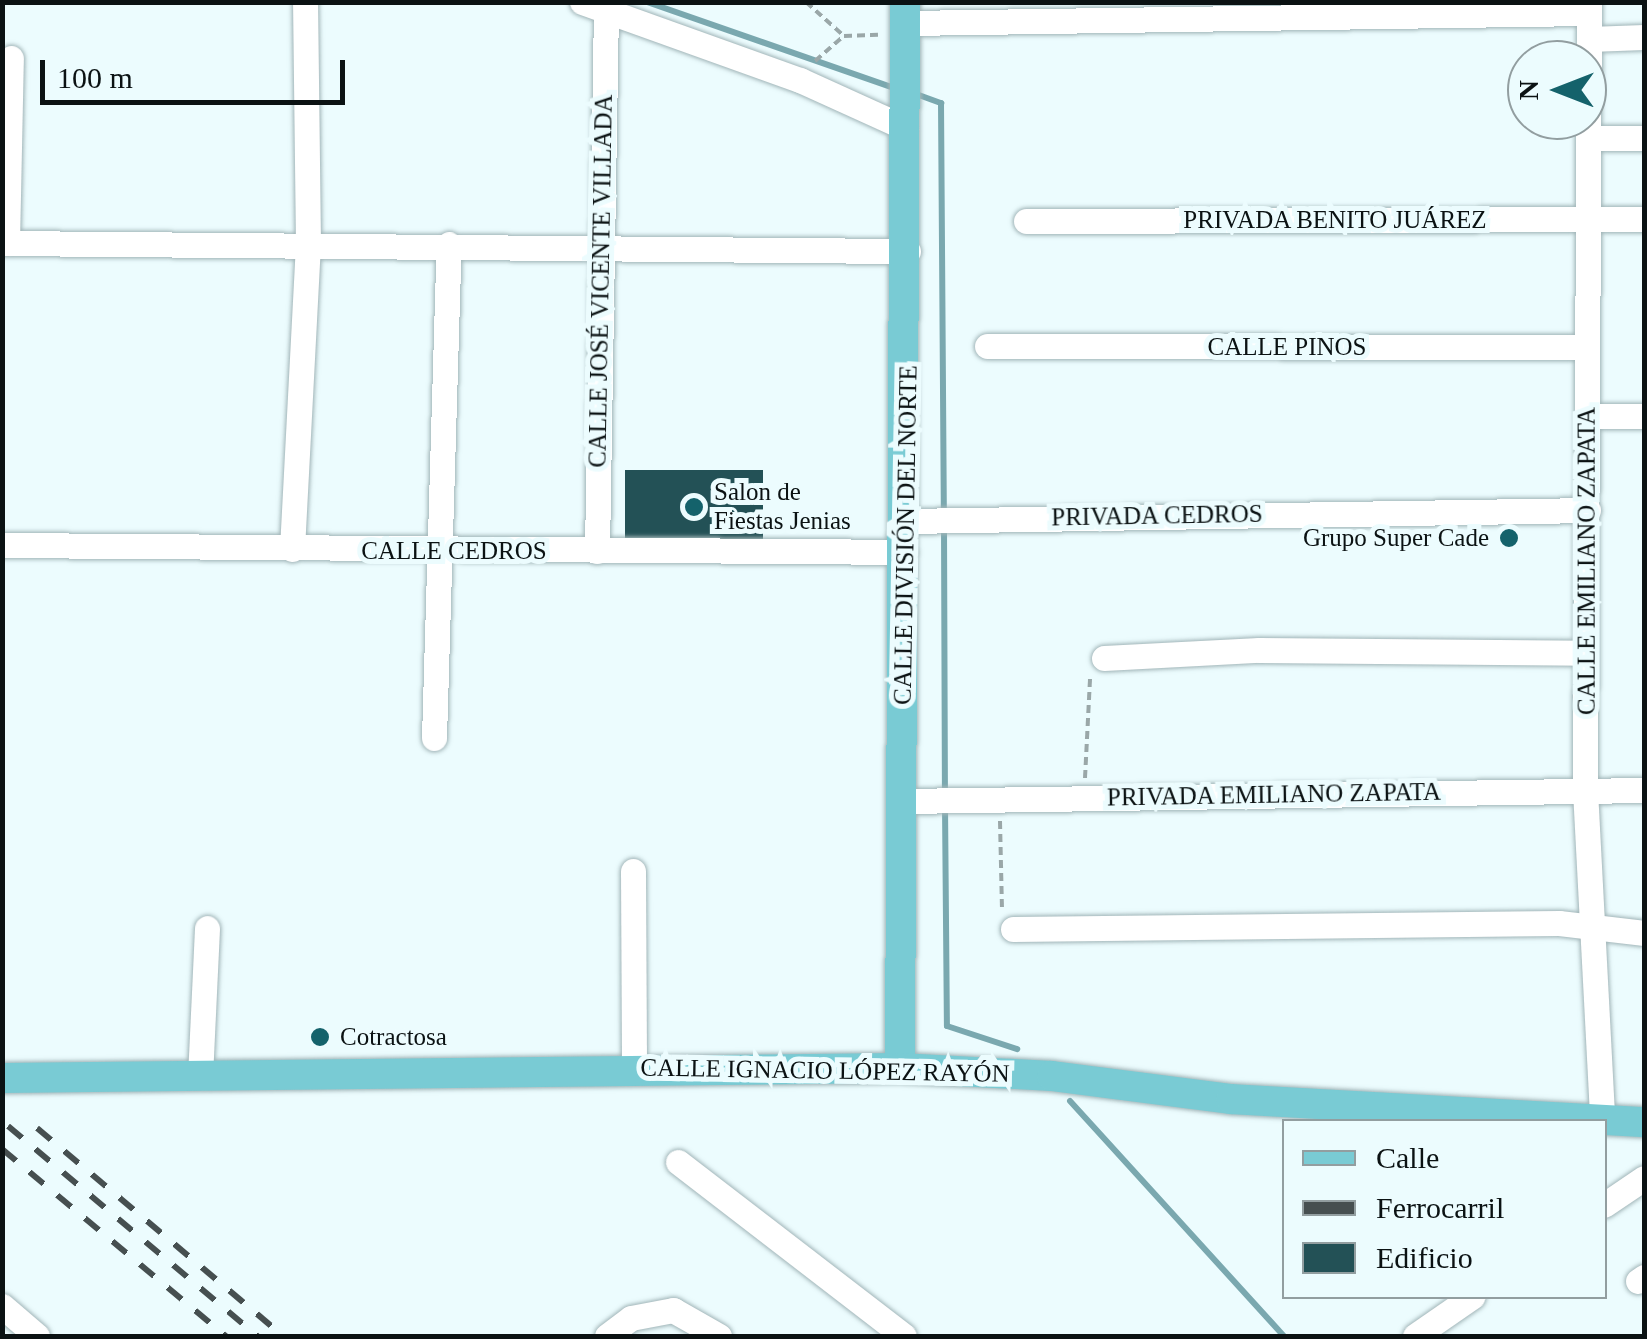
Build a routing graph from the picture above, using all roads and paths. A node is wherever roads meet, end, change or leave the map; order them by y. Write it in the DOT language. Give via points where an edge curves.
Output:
graph roads {
  1 [pos="305,2"];
  2 [pos="806,2"];
  3 [pos="594,7"];
  4 [pos="905,13"];
  5 [pos="1589,18"];
  6 [pos="844,36"];
  7 [pos="1644,37"];
  8 [pos="822,53"];
  9 [pos="11,58"];
  10 [pos="906,105"];
  11 [pos="1607,138"];
  12 [pos="1644,138"];
  13 [pos="1590,140"];
  14 [pos="1589,219"];
  15 [pos="1644,219"];
  16 [pos="1026,221"];
  17 [pos="5,243"];
  18 [pos="308,244"];
  19 [pos="449,244"];
  20 [pos="598,244"];
  21 [pos="908,251"];
  22 [pos="987,346"];
  23 [pos="1587,347"];
  24 [pos="1588,416"];
  25 [pos="1644,416"];
  26 [pos="1588,510"];
  27 [pos="914,521"];
  28 [pos="2,546"];
  29 [pos="292,549"];
  30 [pos="440,552"];
  31 [pos="598,552"];
  32 [pos="904,552"];
  33 [pos="1586,653"];
  34 [pos="1104,658"];
  35 [pos="434,738"];
  36 [pos="1585,790"];
  37 [pos="1644,790"];
  38 [pos="1085,798"];
  39 [pos="915,801"];
  40 [pos="1000,801"];
  41 [pos="633,870"];
  42 [pos="207,928"];
  43 [pos="1590,928"];
  44 [pos="1013,929"];
  45 [pos="1644,934"];
  46 [pos="634,1068"];
  47 [pos="900,1068"];
  48 [pos="200,1076"];
  49 [pos="2,1078"];
  50 [pos="1602,1118"];
  51 [pos="1644,1122"];
  52 [pos="678,1162"];
  53 [pos="1644,1178"];
  54 [pos="1607,1204"];
  55 [pos="1469,1299"];
  56 [pos="2,1306"];
  57 [pos="36,1336"];
  58 [pos="607,1336"];
  59 [pos="720,1336"];
  60 [pos="904,1336"];
  61 [pos="1415,1336"];
  1 -- 18 [label="street"];
  2 -- 6 [label="path"];
  3 -- 10 [label="street" via="800,80"];
  3 -- 20 [label="street, CALLE JOSÉ VICENTE VILLADA"];
  4 -- 5 [label="street"];
  4 -- 6 [label="path" via="866,38"];
  4 -- 10 [label="main road, CALLE DIVISIÓN DEL NORTE"];
  5 -- 7 [label="street"];
  6 -- 8 [label="path"];
  9 -- 17 [label="street"];
  10 -- 21 [label="main road, CALLE DIVISIÓN DEL NORTE"];
  11 -- 12 [label="street"];
  13 -- 14 [label="street, CALLE EMILIANO ZAPATA"];
  14 -- 15 [label="street, PRIVADA BENITO JUÁREZ"];
  14 -- 16 [label="street, PRIVADA BENITO JUÁREZ"];
  14 -- 23 [label="street, CALLE EMILIANO ZAPATA"];
  17 -- 18 [label="street"];
  18 -- 19 [label="street"];
  18 -- 29 [label="street"];
  19 -- 20 [label="street"];
  19 -- 30 [label="street"];
  20 -- 21 [label="street"];
  20 -- 31 [label="street, CALLE JOSÉ VICENTE VILLADA"];
  21 -- 27 [label="main road, CALLE DIVISIÓN DEL NORTE"];
  22 -- 23 [label="street, CALLE PINOS"];
  23 -- 24 [label="street, CALLE EMILIANO ZAPATA"];
  24 -- 25 [label="street"];
  24 -- 26 [label="street, CALLE EMILIANO ZAPATA"];
  26 -- 27 [label="street, PRIVADA CEDROS"];
  26 -- 33 [label="street, CALLE EMILIANO ZAPATA"];
  27 -- 32 [label="main road, CALLE DIVISIÓN DEL NORTE"];
  28 -- 29 [label="street, CALLE CEDROS"];
  29 -- 30 [label="street, CALLE CEDROS"];
  30 -- 31 [label="street, CALLE CEDROS"];
  30 -- 35 [label="street"];
  31 -- 32 [label="street, CALLE CEDROS"];
  32 -- 39 [label="main road, CALLE DIVISIÓN DEL NORTE"];
  33 -- 34 [label="street" via="1259,650"];
  33 -- 36 [label="street, CALLE EMILIANO ZAPATA"];
  34 -- 38 [label="path" via="1088,688"];
  36 -- 37 [label="street, PRIVADA EMILIANO ZAPATA"];
  36 -- 38 [label="street, PRIVADA EMILIANO ZAPATA"];
  36 -- 43 [label="street, CALLE EMILIANO ZAPATA"];
  38 -- 40 [label="street, PRIVADA EMILIANO ZAPATA"];
  39 -- 40 [label="street, PRIVADA EMILIANO ZAPATA"];
  39 -- 47 [label="main road, CALLE DIVISIÓN DEL NORTE"];
  40 -- 44 [label="path" via="1002,912"];
  41 -- 46 [label="street"];
  42 -- 48 [label="street"];
  43 -- 44 [label="street"];
  43 -- 45 [label="street"];
  43 -- 50 [label="street, CALLE EMILIANO ZAPATA"];
  46 -- 47 [label="main road, CALLE IGNACIO LÓPEZ RAYÓN"];
  46 -- 48 [label="main road, CALLE IGNACIO LÓPEZ RAYÓN"];
  47 -- 50 [label="main road, CALLE IGNACIO LÓPEZ RAYÓN" via="1052,1076 1231,1099"];
  48 -- 49 [label="main road, CALLE IGNACIO LÓPEZ RAYÓN"];
  50 -- 51 [label="main road, CALLE IGNACIO LÓPEZ RAYÓN"];
  52 -- 60 [label="street"];
  53 -- 54 [label="street"];
  55 -- 61 [label="street"];
  56 -- 57 [label="street"];
  58 -- 59 [label="street" via="631,1318 673,1310"];
}
